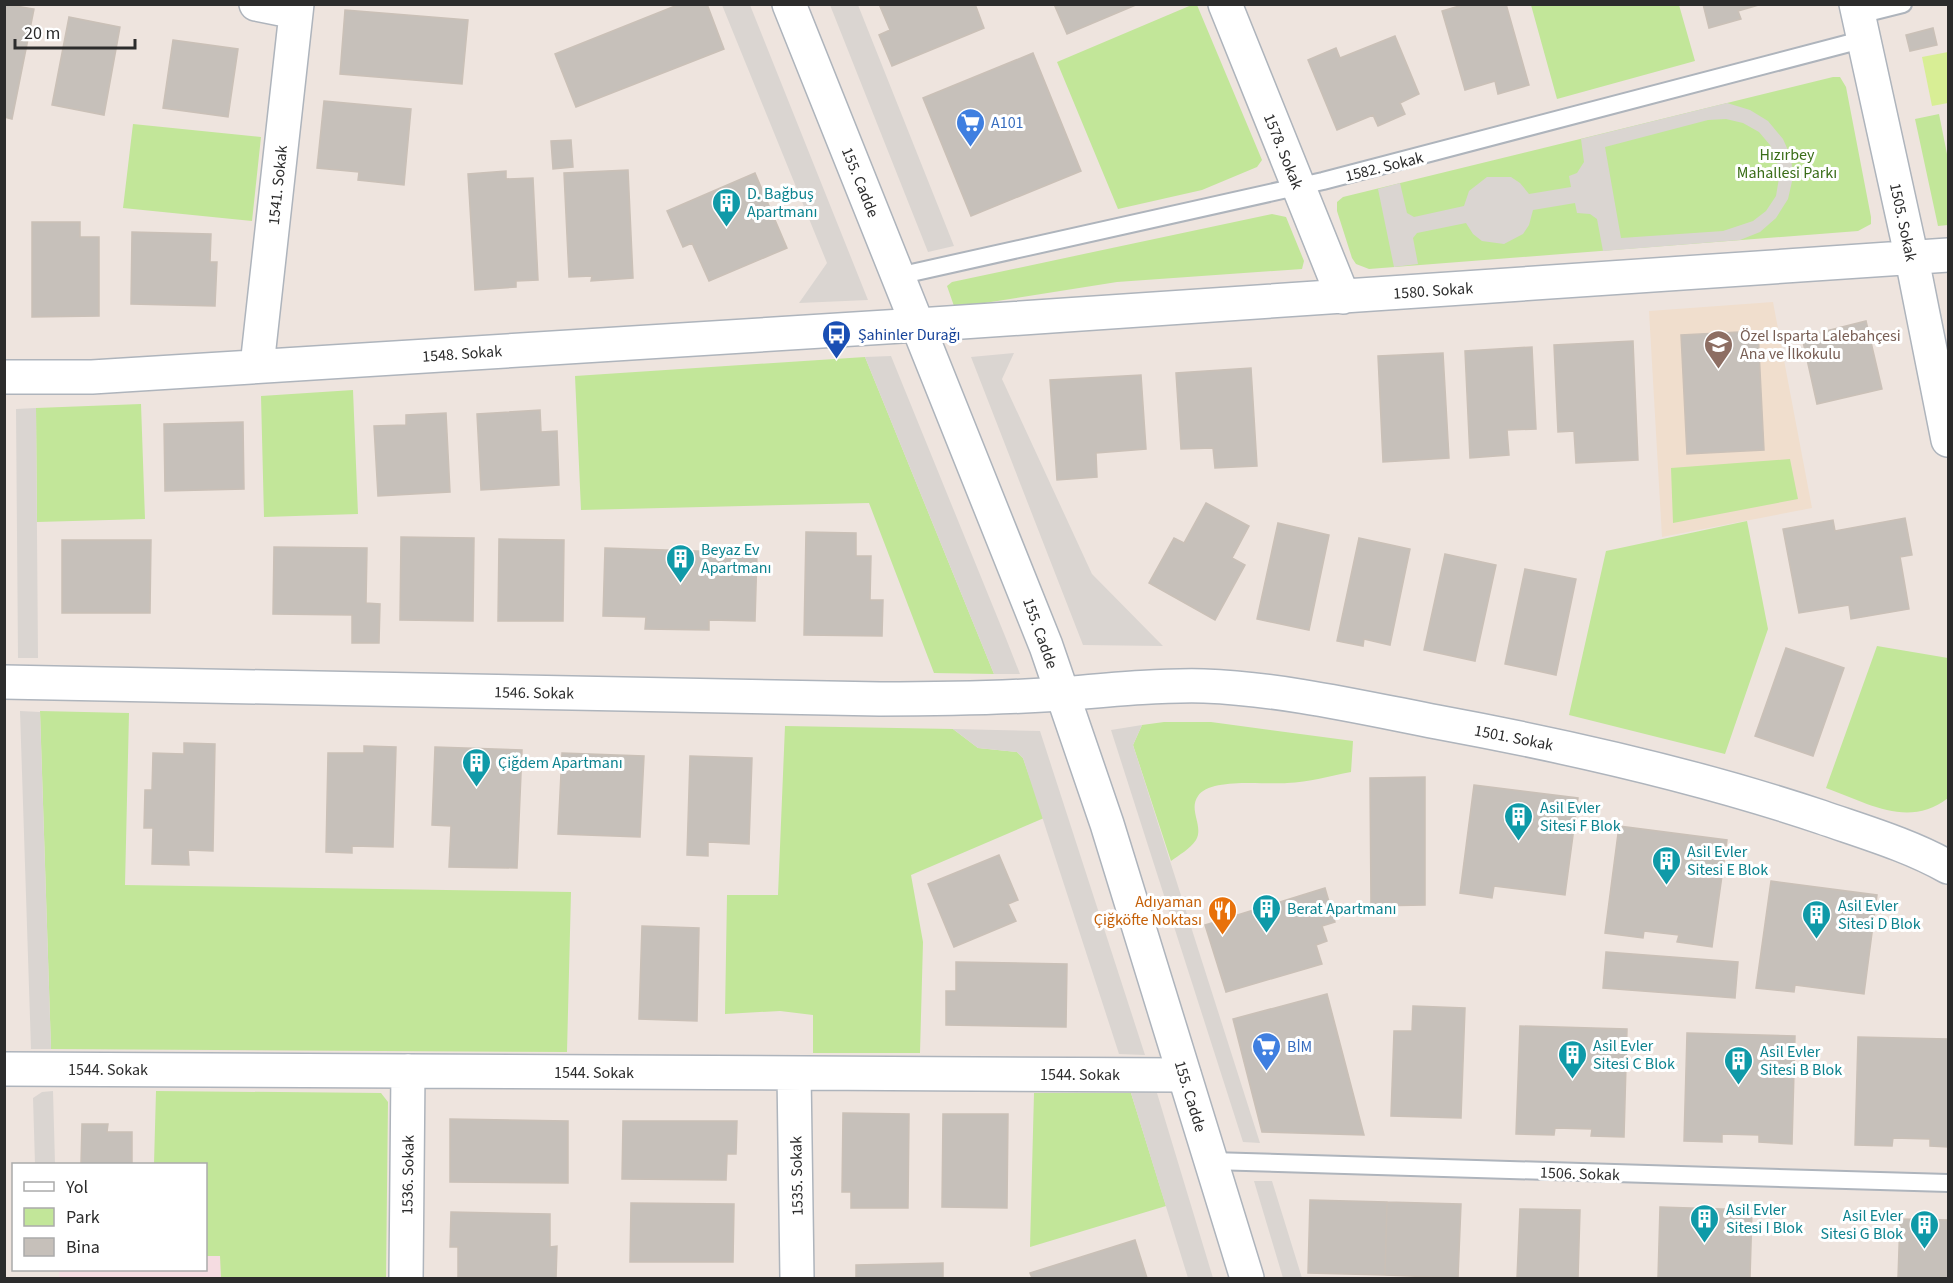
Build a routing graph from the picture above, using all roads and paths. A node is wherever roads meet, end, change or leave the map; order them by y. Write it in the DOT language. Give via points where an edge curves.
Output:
graph roads {
  1 [pos="256,4"];
  2 [pos="789,4"];
  3 [pos="1224,4"];
  4 [pos="1903,4"];
  5 [pos="296,8"];
  6 [pos="1860,20"];
  7 [pos="1299,187"];
  8 [pos="1948,255"];
  9 [pos="1912,259"];
  10 [pos="898,276"];
  11 [pos="1343,297"];
  12 [pos="918,325"];
  13 [pos="257,366"];
  14 [pos="4,377"];
  15 [pos="1948,440"];
  16 [pos="4,682"];
  17 [pos="1063,693"];
  18 [pos="1948,867"];
  19 [pos="4,1069"];
  20 [pos="408,1071"];
  21 [pos="794,1073"];
  22 [pos="1184,1075"];
  23 [pos="1211,1161"];
  24 [pos="1948,1183"];
  25 [pos="406,1278"];
  26 [pos="798,1278"];
  27 [pos="1247,1278"];
  1 -- 5 [label="street"];
  2 -- 10 [label="street, 155. Cadde"];
  3 -- 7 [label="street, 1578. Sokak"];
  4 -- 6 [label="lane, 1582. Sokak"];
  5 -- 13 [label="street, 1541. Sokak"];
  6 -- 7 [label="lane, 1582. Sokak"];
  6 -- 9 [label="street, 1505. Sokak"];
  7 -- 10 [label="lane, 1582. Sokak"];
  7 -- 11 [label="street, 1578. Sokak"];
  8 -- 9 [label="street, 1580. Sokak"];
  9 -- 11 [label="street, 1580. Sokak"];
  9 -- 15 [label="street, 1505. Sokak"];
  10 -- 12 [label="street, 155. Cadde"];
  11 -- 12 [label="street, 1580. Sokak"];
  12 -- 13 [label="street, 1548. Sokak"];
  12 -- 17 [label="street, 155. Cadde"];
  13 -- 14 [label="street, 1548. Sokak" via="92,377"];
  16 -- 17 [label="street, 1546. Sokak" via="879,699"];
  17 -- 18 [label="street, 1501. Sokak" via="1192,687 1251,690 1506,735 1683,775 1767,800 1901,846"];
  17 -- 22 [label="street, 155. Cadde"];
  19 -- 20 [label="street, 1544. Sokak"];
  20 -- 21 [label="street, 1544. Sokak"];
  20 -- 25 [label="street, 1536. Sokak"];
  21 -- 22 [label="street, 1544. Sokak"];
  21 -- 26 [label="street, 1535. Sokak"];
  22 -- 23 [label="street, 155. Cadde"];
  23 -- 24 [label="lane, 1506. Sokak"];
  23 -- 27 [label="street, 155. Cadde"];
}
